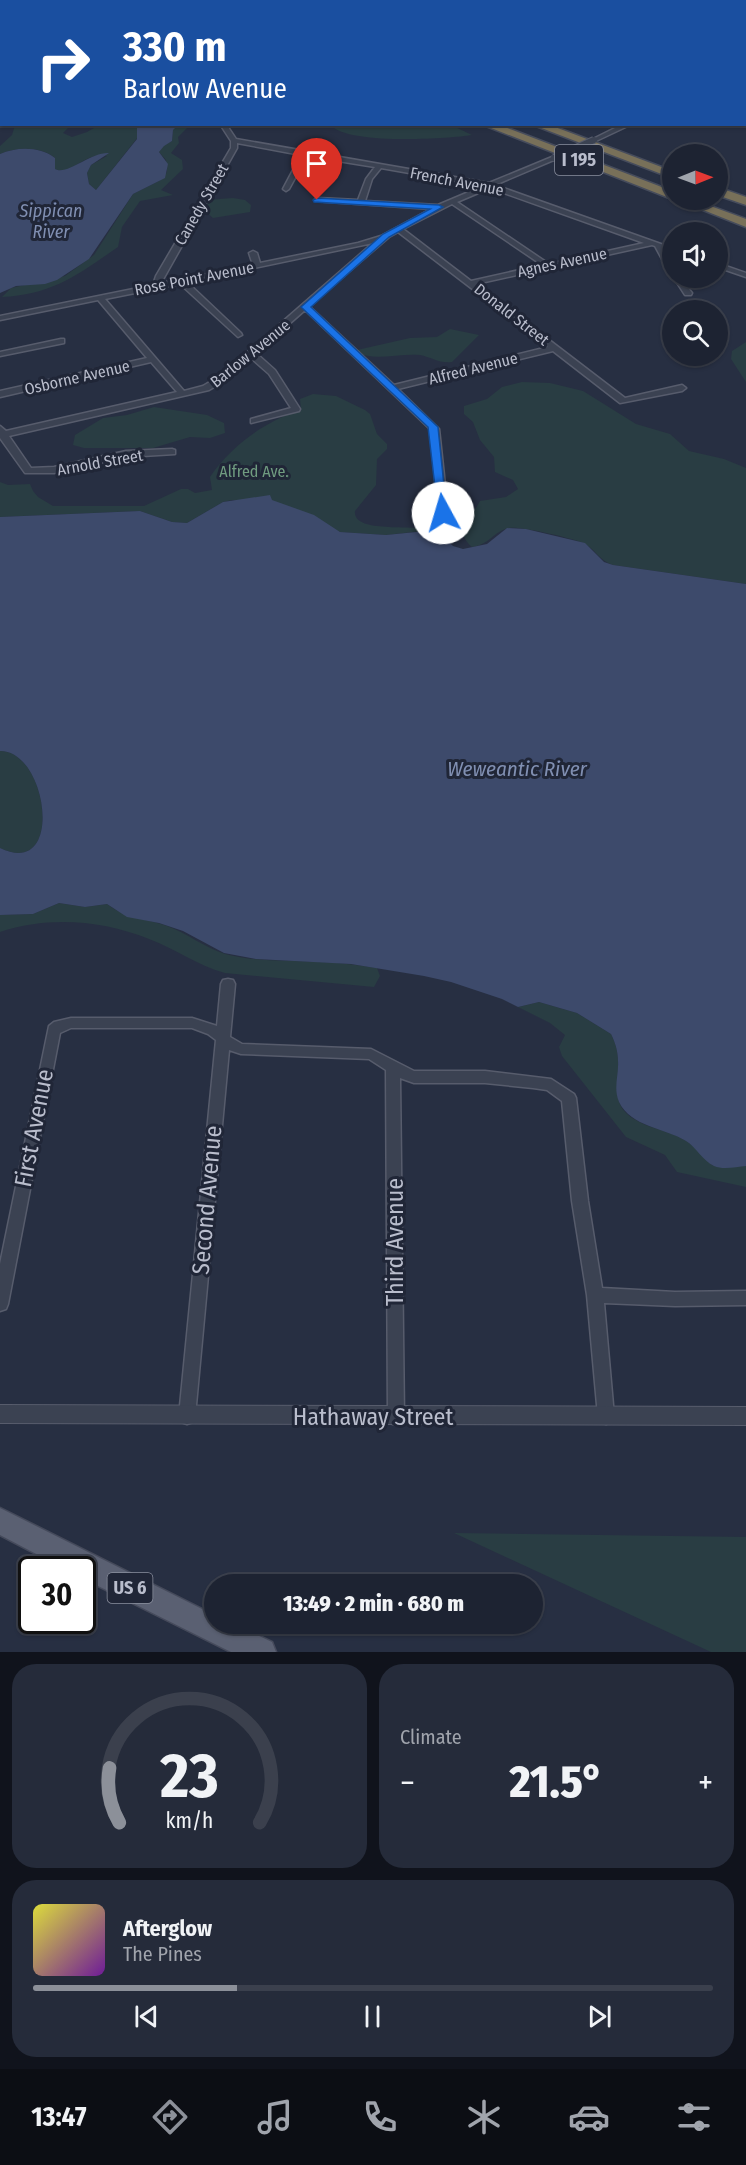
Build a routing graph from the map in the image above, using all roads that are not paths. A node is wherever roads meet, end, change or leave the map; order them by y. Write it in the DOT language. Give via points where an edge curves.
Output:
graph roads {
  1 [pos="224,126"];
  2 [pos="491,126"];
  3 [pos="542,126"];
  4 [pos="625,126"];
  5 [pos="234,141"];
  6 [pos="306,153"];
  7 [pos="379,166"];
  8 [pos="662,171"];
  9 [pos="488,185"];
  10 [pos="286,189"];
  11 [pos="662,191"];
  12 [pos="728,195"];
  13 [pos="317,200"];
  14 [pos="452,201"];
  15 [pos="746,201"];
  16 [pos="361,202"];
  17 [pos="439,207"];
  18 [pos="711,210"];
  19 [pos="746,223"];
  20 [pos="399,229"];
  21 [pos="386,235"];
  22 [pos="655,244"];
  23 [pos="662,246"];
  24 [pos="253,253"];
  25 [pos="662,255"];
  26 [pos="257,266"];
  27 [pos="546,266"];
  28 [pos="728,269"];
  29 [pos="746,275"];
  30 [pos="182,281"];
  31 [pos="472,283"];
  32 [pos="157,285"];
  33 [pos="684,288"];
  34 [pos="688,293"];
  35 [pos="99,297"];
  36 [pos="306,307"];
  37 [pos="0,318"];
  38 [pos="238,335"];
  39 [pos="61,341"];
  40 [pos="554,348"];
  41 [pos="0,354"];
  42 [pos="252,354"];
  43 [pos="154,359"];
  44 [pos="393,388"];
  45 [pos="682,388"];
  46 [pos="182,393"];
  47 [pos="0,394"];
  48 [pos="254,421"];
  49 [pos="1,433"];
  50 [pos="172,452"];
  51 [pos="443,513"];
  52 [pos="228,984"];
  53 [pos="222,1037"];
  54 [pos="393,1068"];
  55 [pos="595,1295"];
  56 [pos="746,1298"];
  57 [pos="0,1304"];
  58 [pos="0,1414"];
  59 [pos="187,1416"];
  60 [pos="606,1416"];
  61 [pos="746,1416"];
  62 [pos="396,1417"];
  63 [pos="2,1525"];
  64 [pos="262,1652"];
  1 -- 5 [label="street, Canedy Street"];
  2 -- 11 [label="highway, I 195"];
  3 -- 8 [label="highway, I 195"];
  4 -- 9 [label="street, Barlow Avenue, bridge"];
  5 -- 6 [label="street, French Avenue"];
  5 -- 32 [label="street, Canedy Street" via="234,148"];
  6 -- 7 [label="street, French Avenue"];
  6 -- 10 [label="street"];
  7 -- 9 [label="street, French Avenue"];
  7 -- 16 [label="street" via="369,179"];
  9 -- 14 [label="street, Barlow Avenue"];
  9 -- 22 [label="street, French Avenue"];
  12 -- 15 [label="highway"];
  13 -- 16 [label="street"];
  14 -- 17 [label="street, Barlow Avenue"];
  14 -- 27 [label="street"];
  16 -- 17 [label="street"];
  17 -- 20 [label="street, Barlow Avenue"];
  18 -- 19 [label="highway"];
  20 -- 21 [label="street, Barlow Avenue"];
  20 -- 31 [label="street, Donald Street"];
  21 -- 26 [label="street, Rose Point Avenue" via="360,245"];
  21 -- 36 [label="street, Barlow Avenue"];
  22 -- 23 [label="street, French Avenue"];
  22 -- 25 [label="street"];
  22 -- 27 [label="street, Agnes Avenue"];
  24 -- 26 [label="street"];
  26 -- 30 [label="street, Rose Point Avenue"];
  27 -- 31 [label="street, Agnes Avenue"];
  28 -- 29 [label="street"];
  30 -- 32 [label="street, Rose Point Avenue"];
  30 -- 38 [label="street"];
  31 -- 40 [label="street, Donald Street"];
  32 -- 35 [label="street, Rose Point Avenue"];
  33 -- 34 [label="street"];
  35 -- 37 [label="street, Rose Point Avenue"];
  35 -- 43 [label="street"];
  36 -- 42 [label="street, Barlow Avenue"];
  36 -- 44 [label="street"];
  39 -- 41 [label="street"];
  40 -- 44 [label="street, Alfred Avenue"];
  40 -- 45 [label="street, Donald Street" via="623,401"];
  42 -- 46 [label="street, Barlow Avenue" via="215,384"];
  42 -- 48 [label="street" via="272,372 296,409"];
  43 -- 46 [label="street"];
  43 -- 47 [label="street, Osborne Avenue"];
  44 -- 51 [label="street" via="435,429"];
  46 -- 49 [label="street, Barlow Avenue"];
  49 -- 50 [label="street, Arnold Street" via="28,471 54,470 126,454"];
  52 -- 53 [label="street, Second Avenue"];
  53 -- 54 [label="street" via="242,1049 371,1054"];
  53 -- 57 [label="street, First Avenue" via="204,1025 192,1023 128,1022 59,1026 54,1030"];
  53 -- 59 [label="street, Second Avenue"];
  54 -- 55 [label="street" via="414,1077 485,1077 542,1083 561,1090 568,1098"];
  54 -- 62 [label="street, Third Avenue"];
  55 -- 56 [label="street"];
  55 -- 60 [label="street"];
  58 -- 59 [label="street, Hathaway Street"];
  59 -- 62 [label="street, Hathaway Street"];
  60 -- 61 [label="street, Hathaway Street"];
  60 -- 62 [label="street, Hathaway Street"];
  63 -- 64 [label="main road, US 6"];
}
